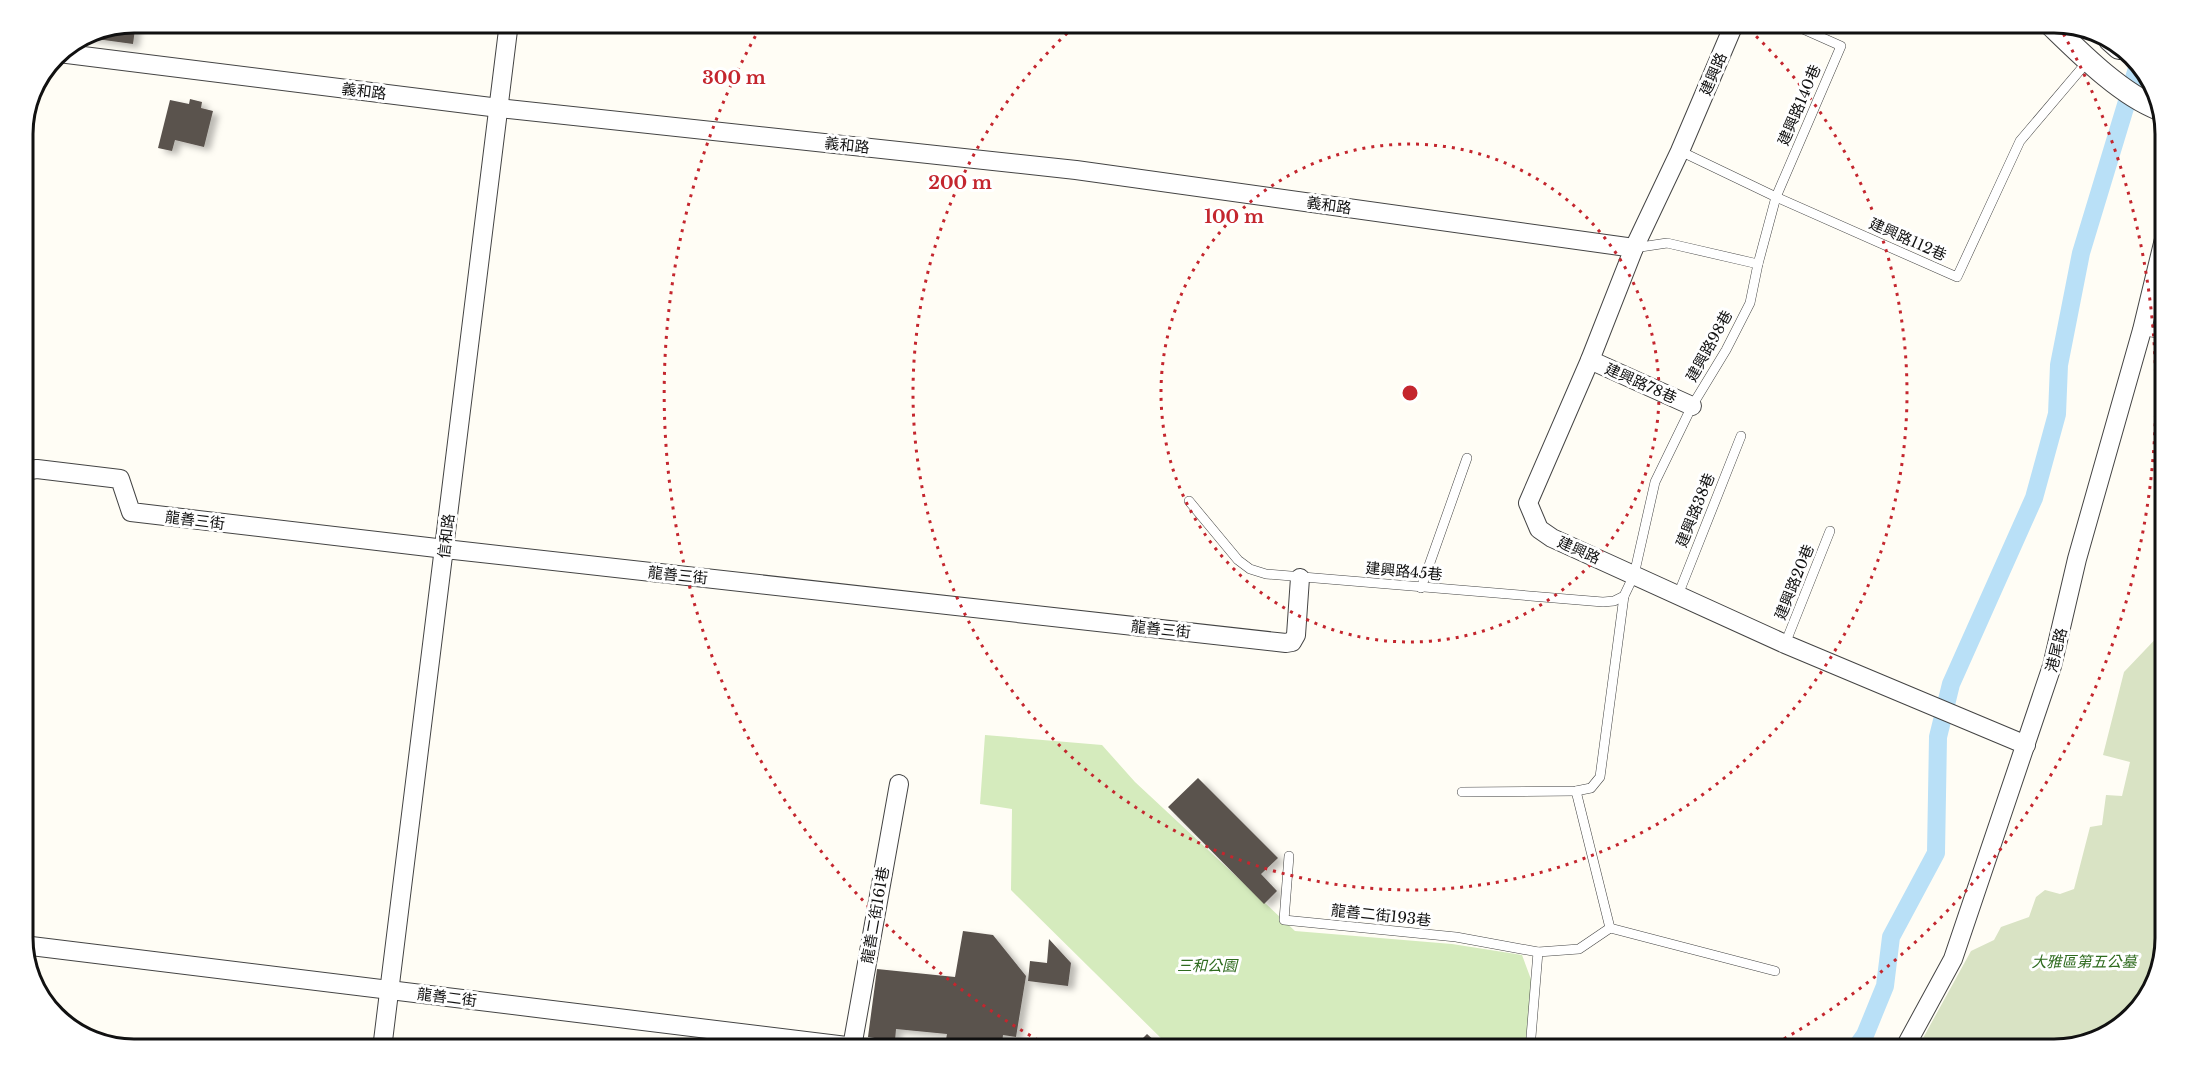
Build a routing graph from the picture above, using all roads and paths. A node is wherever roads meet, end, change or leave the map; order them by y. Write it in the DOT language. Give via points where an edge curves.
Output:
graph roads {
  1 [pos="508,33"];
  2 [pos="1730,33"];
  3 [pos="1812,33"];
  4 [pos="2060,34"];
  5 [pos="72,55"];
  6 [pos="2088,61"];
  7 [pos="2151,105"];
  8 [pos="499,108"];
  9 [pos="1680,151"];
  10 [pos="1776,197"];
  11 [pos="1634,248"];
  12 [pos="1758,264"];
  13 [pos="2155,276"];
  14 [pos="2142,330"];
  15 [pos="2155,333"];
  16 [pos="1590,360"];
  17 [pos="1692,406"];
  18 [pos="1741,436"];
  19 [pos="1467,458"];
  20 [pos="33,470"];
  21 [pos="1189,501"];
  22 [pos="1830,531"];
  23 [pos="444,549"];
  24 [pos="1634,575"];
  25 [pos="1300,578"];
  26 [pos="1421,588"];
  27 [pos="1678,595"];
  28 [pos="1624,596"];
  29 [pos="1785,644"];
  30 [pos="2026,745"];
  31 [pos="899,784"];
  32 [pos="1576,791"];
  33 [pos="1462,792"];
  34 [pos="1289,856"];
  35 [pos="1610,928"];
  36 [pos="33,946"];
  37 [pos="1538,952"];
  38 [pos="1775,971"];
  39 [pos="390,990"];
  40 [pos="383,1039"];
  41 [pos="787,1039"];
  42 [pos="853,1039"];
  43 [pos="1531,1039"];
  44 [pos="1910,1039"];
  1 -- 8 [label="street, 信和路"];
  2 -- 9 [label="street, 建興路"];
  3 -- 10 [label="lane, 建興路140巷" via="1841,46"];
  4 -- 6 [label="street"];
  5 -- 8 [label="street, 義和路"];
  6 -- 7 [label="street"];
  6 -- 10 [label="lane, 建興路112巷" via="2020,141 1958,277"];
  8 -- 11 [label="street, 義和路" via="1076,170"];
  8 -- 23 [label="street, 信和路"];
  9 -- 10 [label="lane, 建興路112巷"];
  9 -- 11 [label="street, 建興路"];
  10 -- 12 [label="lane, 建興路98巷"];
  11 -- 12 [label="lane" via="1667,243"];
  11 -- 16 [label="street, 建興路"];
  12 -- 17 [label="lane, 建興路98巷" via="1750,303"];
  13 -- 14 [label="street, 港尾路"];
  14 -- 15 [label="lane"];
  14 -- 30 [label="street, 港尾路" via="2052,666"];
  16 -- 17 [label="street, 建興路78巷"];
  16 -- 24 [label="street, 建興路" via="1528,503 1539,530"];
  17 -- 24 [label="lane, 建興路98巷" via="1655,482"];
  18 -- 27 [label="lane, 建興路38巷"];
  19 -- 26 [label="lane"];
  20 -- 23 [label="street, 龍善三街" via="120,479 131,512"];
  21 -- 25 [label="lane, 建興路45巷" via="1250,569"];
  22 -- 29 [label="lane, 建興路20巷"];
  23 -- 25 [label="street, 龍善三街" via="1286,643 1296,635"];
  23 -- 39 [label="street, 信和路"];
  24 -- 27 [label="street, 建興路"];
  24 -- 28 [label="lane"];
  25 -- 26 [label="lane, 建興路45巷"];
  26 -- 28 [label="lane, 建興路45巷" via="1603,602"];
  27 -- 29 [label="street, 建興路"];
  28 -- 32 [label="lane" via="1600,777 1591,788"];
  29 -- 30 [label="street, 建興路"];
  30 -- 44 [label="street, 港尾路" via="1953,959"];
  31 -- 42 [label="street, 龍善二街161巷"];
  32 -- 33 [label="lane"];
  32 -- 35 [label="lane"];
  34 -- 37 [label="lane, 龍善二街193巷" via="1284,920 1456,937"];
  35 -- 37 [label="lane, 龍善二街193巷" via="1579,949"];
  35 -- 38 [label="lane"];
  36 -- 39 [label="street, 龍善二街"];
  37 -- 43 [label="lane"];
  39 -- 40 [label="street, 信和路"];
  39 -- 41 [label="street, 龍善二街"];
}
